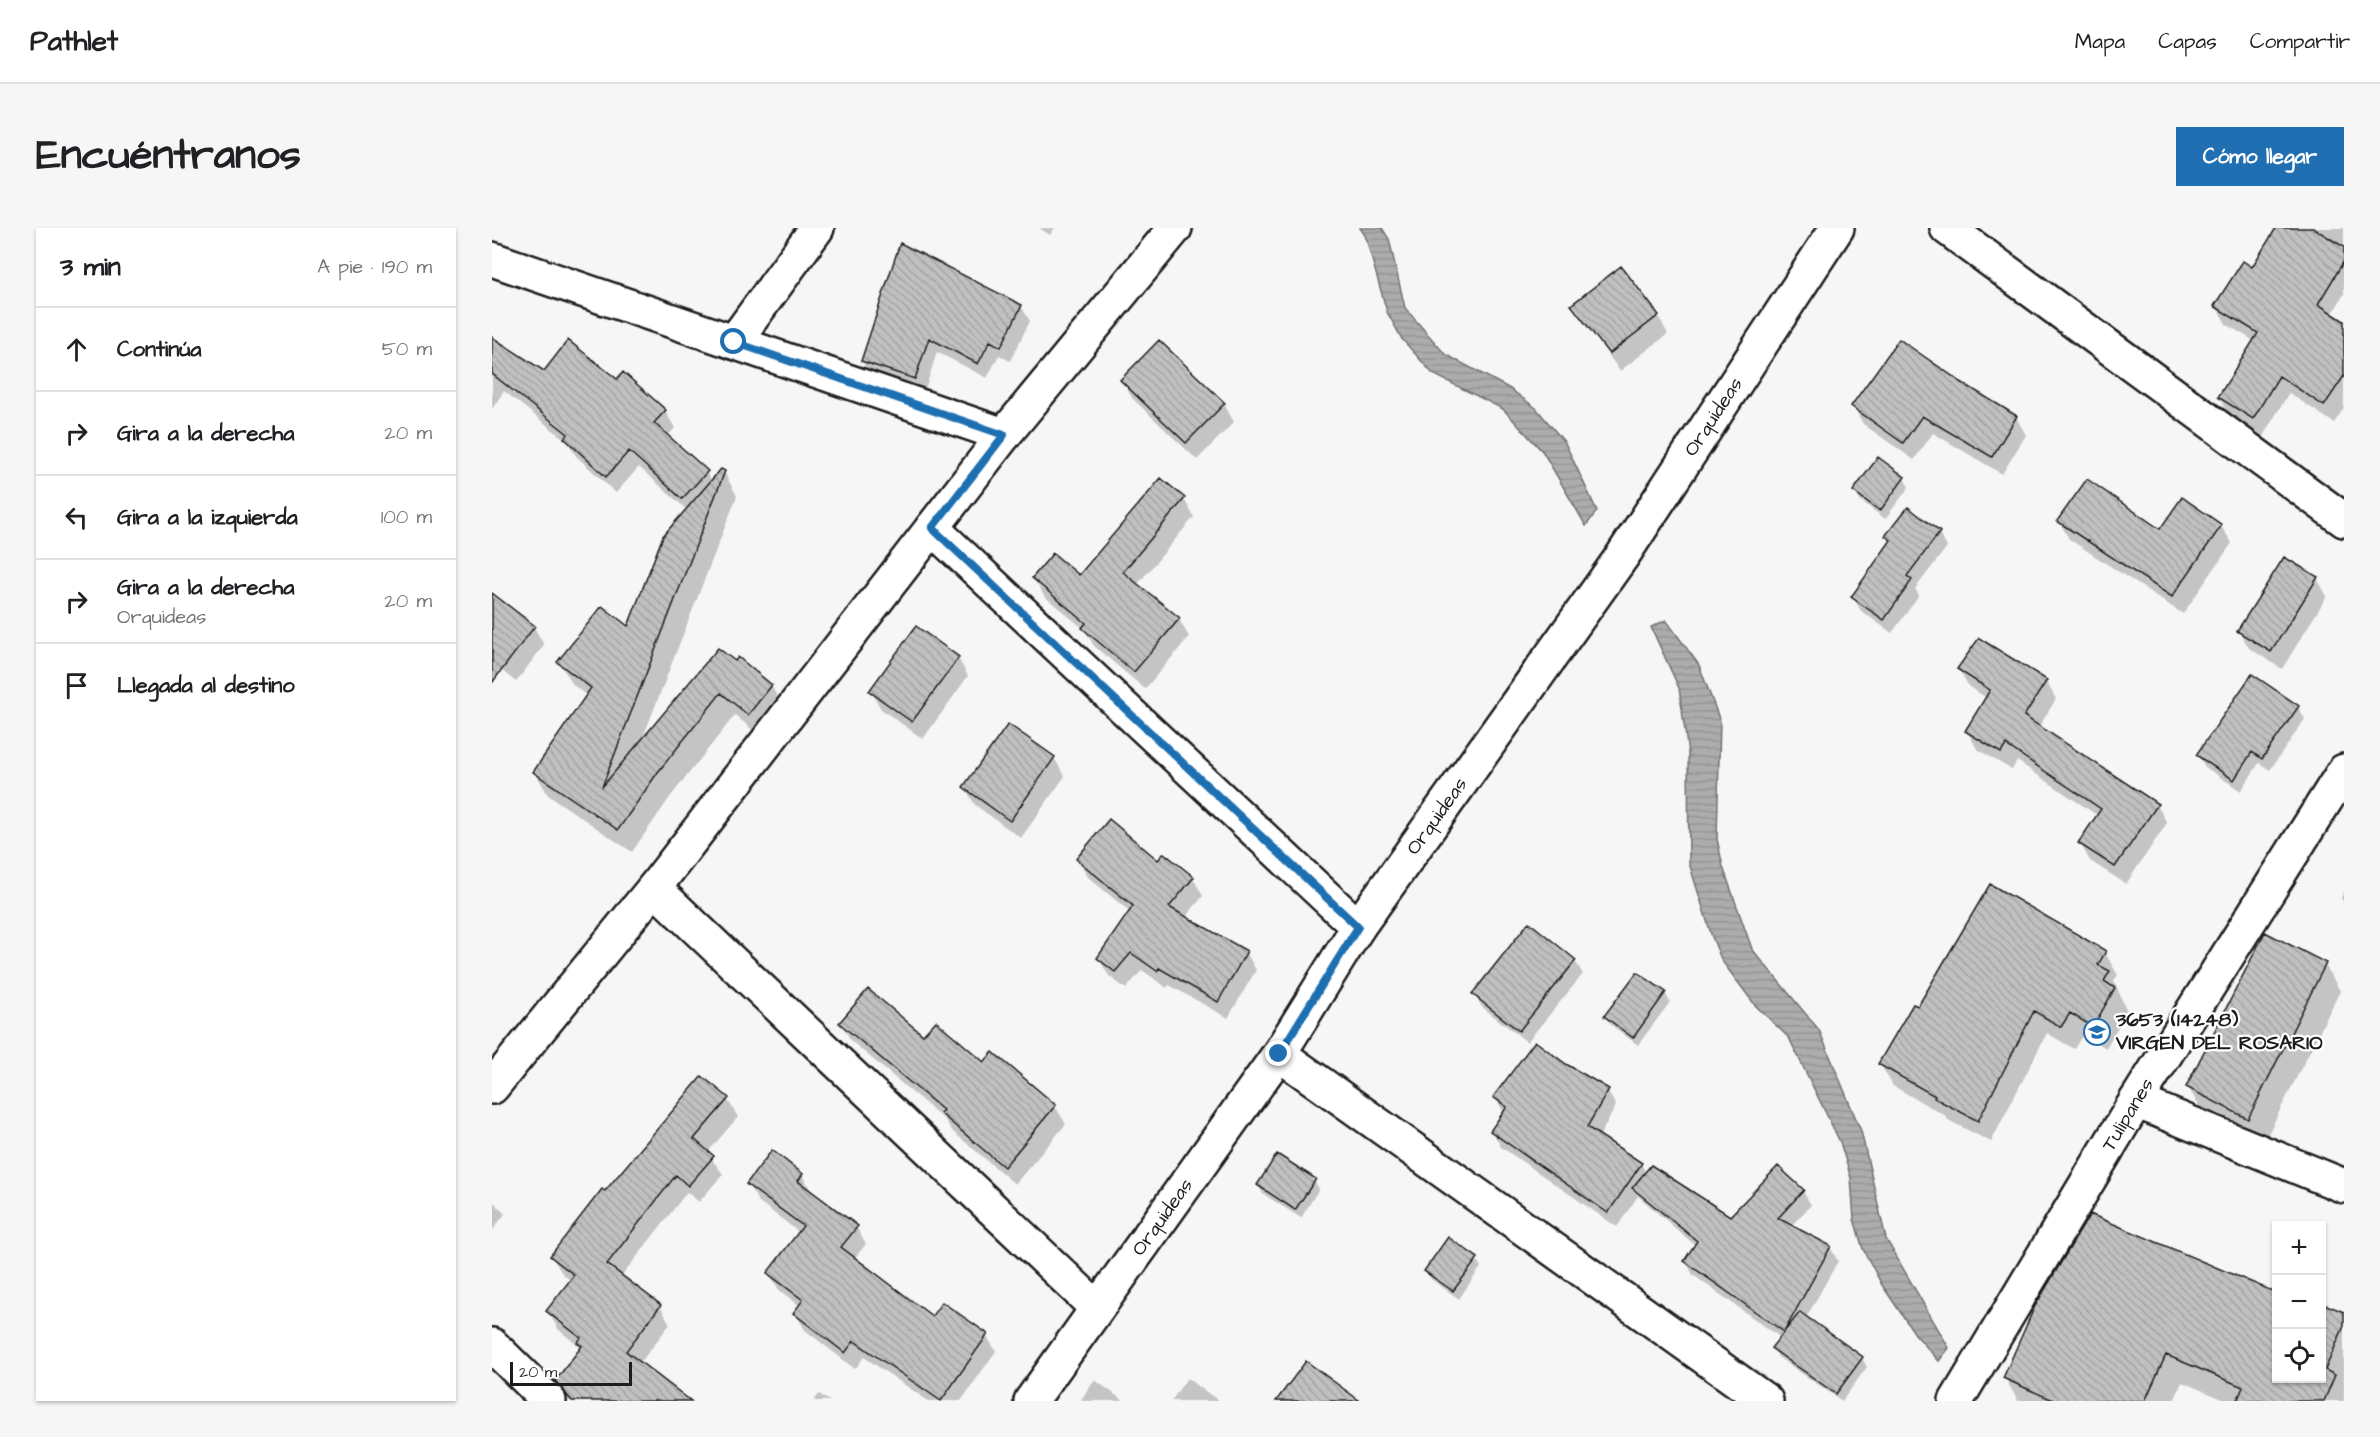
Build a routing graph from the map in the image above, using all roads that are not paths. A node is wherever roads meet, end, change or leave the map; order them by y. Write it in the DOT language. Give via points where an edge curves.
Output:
graph roads {
  1 [pos="817,228"];
  2 [pos="1175,228"];
  3 [pos="1838,228"];
  4 [pos="1947,228"];
  5 [pos="494,263"];
  6 [pos="734,342"];
  7 [pos="1004,435"];
  8 [pos="2344,520"];
  9 [pos="932,528"];
  10 [pos="2344,771"];
  11 [pos="654,888"];
  12 [pos="1358,927"];
  13 [pos="1279,1054"];
  14 [pos="492,1087"];
  15 [pos="2136,1101"];
  16 [pos="2344,1186"];
  17 [pos="1097,1308"];
  18 [pos="492,1345"];
  19 [pos="549,1401"];
  20 [pos="1031,1401"];
  21 [pos="1766,1401"];
  22 [pos="1956,1401"];
  1 -- 6 [label="street"];
  2 -- 7 [label="street"];
  3 -- 12 [label="street, Orquideas" via="1623,555"];
  4 -- 8 [label="street"];
  5 -- 6 [label="street"];
  6 -- 7 [label="street"];
  7 -- 9 [label="street"];
  9 -- 11 [label="street"];
  9 -- 12 [label="street"];
  10 -- 15 [label="street, Tulipanes"];
  11 -- 14 [label="street"];
  11 -- 17 [label="street"];
  12 -- 13 [label="street, Orquideas"];
  13 -- 17 [label="street, Orquideas"];
  13 -- 21 [label="street"];
  15 -- 16 [label="street"];
  15 -- 22 [label="street, Tulipanes"];
  17 -- 20 [label="street, Orquideas"];
  18 -- 19 [label="street"];
}
